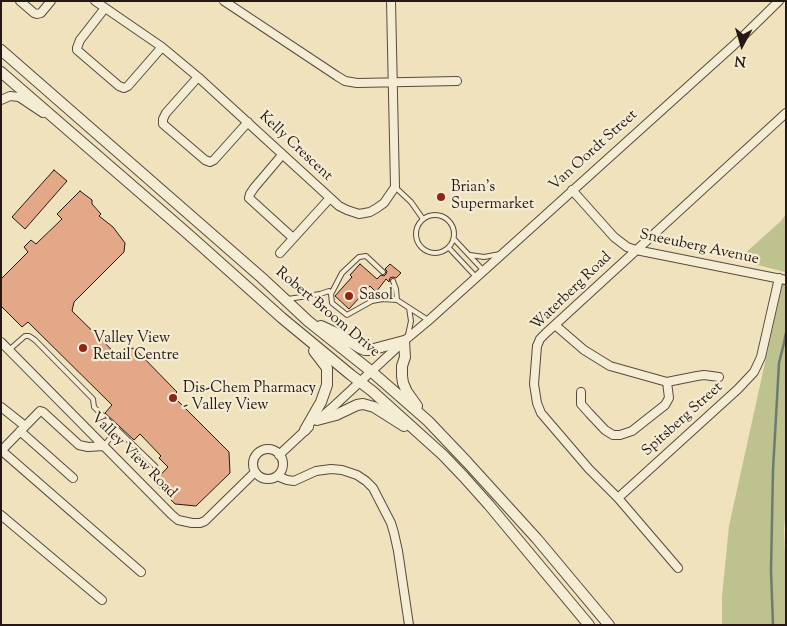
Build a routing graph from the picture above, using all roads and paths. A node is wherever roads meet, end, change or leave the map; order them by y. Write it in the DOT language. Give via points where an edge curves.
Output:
graph roads {
  1 [pos="20,1"];
  2 [pos="51,1"];
  3 [pos="94,1"];
  4 [pos="224,1"];
  5 [pos="390,1"];
  6 [pos="779,1"];
  7 [pos="105,8"];
  8 [pos="162,47"];
  9 [pos="1,50"];
  10 [pos="1,72"];
  11 [pos="198,77"];
  12 [pos="457,81"];
  13 [pos="393,82"];
  14 [pos="1,100"];
  15 [pos="786,114"];
  16 [pos="248,122"];
  17 [pos="71,132"];
  18 [pos="282,155"];
  19 [pos="395,187"];
  20 [pos="572,190"];
  21 [pos="330,198"];
  22 [pos="423,219"];
  23 [pos="293,238"];
  24 [pos="454,239"];
  25 [pos="449,248"];
  26 [pos="636,250"];
  27 [pos="502,253"];
  28 [pos="280,254"];
  29 [pos="468,254"];
  30 [pos="483,270"];
  31 [pos="383,272"];
  32 [pos="476,277"];
  33 [pos="782,279"];
  34 [pos="393,281"];
  35 [pos="331,294"];
  36 [pos="286,299"];
  37 [pos="397,300"];
  38 [pos="409,307"];
  39 [pos="282,318"];
  40 [pos="308,320"];
  41 [pos="428,321"];
  42 [pos="555,325"];
  43 [pos="406,339"];
  44 [pos="1,342"];
  45 [pos="9,350"];
  46 [pos="372,372"];
  47 [pos="719,377"];
  48 [pos="360,382"];
  49 [pos="667,382"];
  50 [pos="580,392"];
  51 [pos="1,406"];
  52 [pos="317,420"];
  53 [pos="428,421"];
  54 [pos="22,428"];
  55 [pos="116,430"];
  56 [pos="305,430"];
  57 [pos="428,442"];
  58 [pos="104,446"];
  59 [pos="1,451"];
  60 [pos="279,454"];
  61 [pos="155,466"];
  62 [pos="255,472"];
  63 [pos="277,476"];
  64 [pos="73,478"];
  65 [pos="618,498"];
  66 [pos="1,515"];
  67 [pos="678,568"];
  68 [pos="141,572"];
  69 [pos="102,600"];
  70 [pos="409,625"];
  71 [pos="589,625"];
  72 [pos="609,625"];
  1 -- 2 [label="street" via="37,14"];
  3 -- 7 [label="street, Kelly Crescent"];
  4 -- 13 [label="street" via="342,79 356,83"];
  5 -- 13 [label="street"];
  6 -- 20 [label="street, Van Oordt Street"];
  7 -- 8 [label="street, Kelly Crescent"];
  7 -- 8 [label="street" via="80,40 77,50 119,86 128,86"];
  8 -- 11 [label="street, Kelly Crescent"];
  9 -- 36 [label="street, Robert Broom Drive"];
  10 -- 17 [label="street, Robert Broom Drive"];
  11 -- 16 [label="street, Kelly Crescent"];
  11 -- 16 [label="street" via="166,113 162,121 164,124 210,162"];
  12 -- 13 [label="street"];
  13 -- 19 [label="street"];
  14 -- 17 [label="street" via="18,97"];
  15 -- 26 [label="street, Waterberg Road"];
  16 -- 18 [label="street, Kelly Crescent"];
  17 -- 39 [label="street, Robert Broom Drive"];
  18 -- 21 [label="street, Kelly Crescent"];
  18 -- 23 [label="street" via="249,198"];
  19 -- 21 [label="street, Kelly Crescent" via="384,203 366,213 347,210"];
  19 -- 22 [label="lane"];
  20 -- 26 [label="street, Sneeuberg Avenue" via="614,238"];
  20 -- 27 [label="street, Van Oordt Street"];
  21 -- 23 [label="street"];
  22 -- 24 [label="lane" via="434,215 446,218 453,227"];
  22 -- 25 [label="lane" via="416,234 419,245 435,253"];
  23 -- 28 [label="street"];
  24 -- 25 [label="lane"];
  24 -- 29 [label="lane"];
  25 -- 32 [label="lane"];
  26 -- 33 [label="street, Sneeuberg Avenue"];
  26 -- 42 [label="street, Waterberg Road"];
  27 -- 29 [label="lane" via="484,257"];
  27 -- 30 [label="street, Van Oordt Street"];
  29 -- 30 [label="lane"];
  30 -- 32 [label="street, Van Oordt Street"];
  31 -- 35 [label="lane" via="366,256 359,256 342,273"];
  32 -- 41 [label="street, Van Oordt Street"];
  33 -- 65 [label="street, Spitsberg Street" via="754,372"];
  34 -- 37 [label="lane"];
  35 -- 36 [label="lane" via="328,291"];
  35 -- 37 [label="lane" via="332,302 347,315 372,301"];
  36 -- 40 [label="street, Robert Broom Drive"];
  37 -- 38 [label="lane"];
  38 -- 41 [label="lane"];
  38 -- 43 [label="lane" via="411,320"];
  39 -- 48 [label="street, Robert Broom Drive"];
  39 -- 56 [label="street" via="318,354 327,368 325,393"];
  40 -- 43 [label="street" via="365,350"];
  40 -- 46 [label="street, Robert Broom Drive"];
  41 -- 43 [label="street, Van Oordt Street"];
  42 -- 49 [label="street" via="607,365"];
  42 -- 65 [label="street, Waterberg Road" via="537,346 534,384 539,409"];
  43 -- 46 [label="street, Van Oordt Street"];
  43 -- 53 [label="street" via="403,383"];
  44 -- 45 [label="street, Valley View Road"];
  45 -- 55 [label="lane" via="25,336 35,340 93,399 96,410"];
  45 -- 58 [label="street, Valley View Road"];
  46 -- 48 [label="street, Van Oordt Street"];
  46 -- 53 [label="street, Robert Broom Drive"];
  47 -- 49 [label="street" via="704,375"];
  48 -- 52 [label="street"];
  48 -- 57 [label="street, Robert Broom Drive"];
  49 -- 50 [label="street" via="669,398 665,405 632,431 620,435 605,430 588,413 581,404"];
  51 -- 54 [label="street"];
  52 -- 56 [label="street"];
  52 -- 57 [label="street" via="365,404"];
  53 -- 72 [label="street, Robert Broom Drive" via="537,539"];
  54 -- 58 [label="street" via="42,411 79,446"];
  54 -- 59 [label="street"];
  54 -- 64 [label="street"];
  55 -- 58 [label="lane"];
  55 -- 61 [label="lane"];
  56 -- 60 [label="street"];
  57 -- 71 [label="street, Robert Broom Drive" via="489,505"];
  58 -- 62 [label="street, Valley View Road" via="172,515 192,523 205,521"];
  59 -- 68 [label="street"];
  60 -- 62 [label="street, Valley View Road" via="266,450 257,454 253,463"];
  60 -- 63 [label="street" via="283,463"];
  62 -- 63 [label="street" via="263,478"];
  63 -- 70 [label="street" via="294,481 316,471 342,470 357,475 373,488 391,523 397,544"];
  65 -- 67 [label="street, Waterberg Road"];
  66 -- 69 [label="street"];
}
